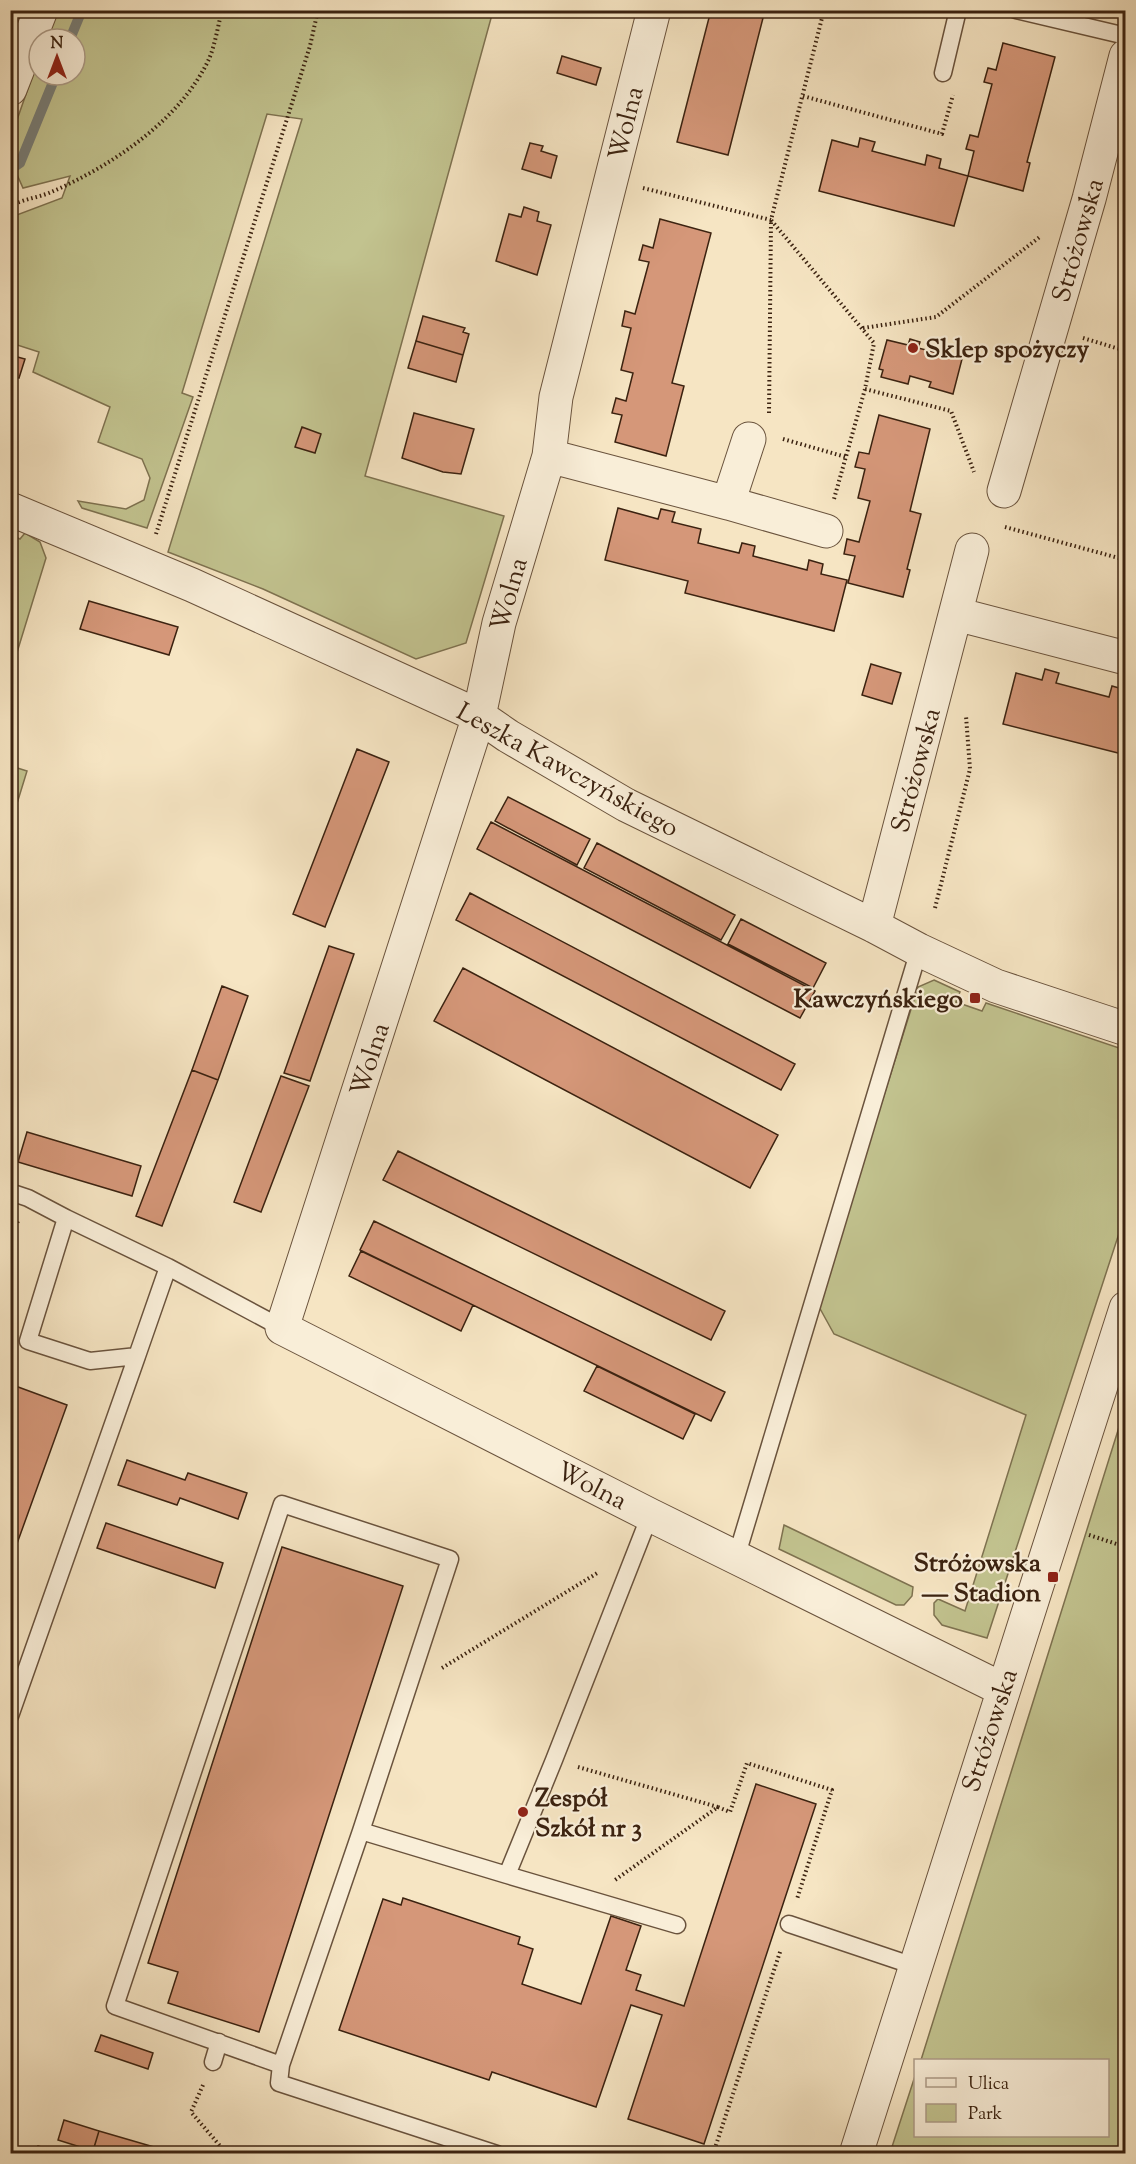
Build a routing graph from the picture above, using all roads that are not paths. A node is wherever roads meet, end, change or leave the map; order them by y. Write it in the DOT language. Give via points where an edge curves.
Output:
graph roads {
  1 [pos="41,10"];
  2 [pos="654,10"];
  3 [pos="958,10"];
  4 [pos="1016,10"];
  5 [pos="1125,36"];
  6 [pos="1125,56"];
  7 [pos="943,73"];
  8 [pos="10,89"];
  9 [pos="766,434"];
  10 [pos="549,456"];
  11 [pos="1004,491"];
  12 [pos="728,503"];
  13 [pos="10,509"];
  14 [pos="826,531"];
  15 [pos="972,550"];
  16 [pos="956,614"];
  17 [pos="1125,658"];
  18 [pos="479,716"];
  19 [pos="874,926"];
  20 [pos="919,950"];
  21 [pos="1125,1029"];
  22 [pos="10,1192"];
  23 [pos="66,1218"];
  24 [pos="168,1267"];
  25 [pos="1125,1308"];
  26 [pos="282,1328"];
  27 [pos="137,1356"];
  28 [pos="650,1515"];
  29 [pos="736,1557"];
  30 [pos="1002,1689"];
  31 [pos="10,1716"];
  32 [pos="361,1831"];
  33 [pos="507,1875"];
  34 [pos="789,1924"];
  35 [pos="677,1925"];
  36 [pos="914,1966"];
  37 [pos="219,2042"];
  38 [pos="213,2062"];
  39 [pos="281,2065"];
  40 [pos="497,2154"];
  41 [pos="856,2154"];
  1 -- 8 [label="street"];
  2 -- 10 [label="street, Wolna" via="556,397"];
  3 -- 7 [label="lane"];
  4 -- 5 [label="lane"];
  6 -- 11 [label="street, Stróżowska" via="1089,199"];
  9 -- 12 [label="street"];
  10 -- 12 [label="street"];
  10 -- 18 [label="street, Wolna" via="499,623"];
  12 -- 14 [label="street"];
  13 -- 18 [label="street, Leszka Kawczyńskiego" via="192,585"];
  15 -- 16 [label="street, Stróżowska"];
  16 -- 17 [label="street"];
  16 -- 19 [label="street, Stróżowska"];
  18 -- 19 [label="street, Leszka Kawczyńskiego" via="626,805"];
  18 -- 26 [label="street, Wolna"];
  19 -- 20 [label="street, Leszka Kawczyńskiego"];
  20 -- 21 [label="street, Leszka Kawczyńskiego" via="996,986"];
  20 -- 29 [label="lane"];
  22 -- 23 [label="lane"];
  23 -- 24 [label="lane"];
  23 -- 27 [label="lane" via="28,1341 90,1361"];
  24 -- 26 [label="lane"];
  24 -- 27 [label="lane"];
  25 -- 30 [label="street, Stróżowska"];
  26 -- 28 [label="street, Wolna"];
  27 -- 31 [label="lane"];
  28 -- 29 [label="street, Wolna"];
  28 -- 33 [label="lane"];
  29 -- 30 [label="street, Wolna"];
  30 -- 36 [label="street, Stróżowska"];
  32 -- 33 [label="lane"];
  32 -- 37 [label="lane" via="450,1559 282,1504 115,2006"];
  32 -- 39 [label="lane"];
  33 -- 35 [label="lane"];
  34 -- 36 [label="lane"];
  36 -- 41 [label="street, Stróżowska"];
  37 -- 38 [label="lane"];
  37 -- 39 [label="lane"];
  39 -- 40 [label="lane" via="279,2083"];
}
